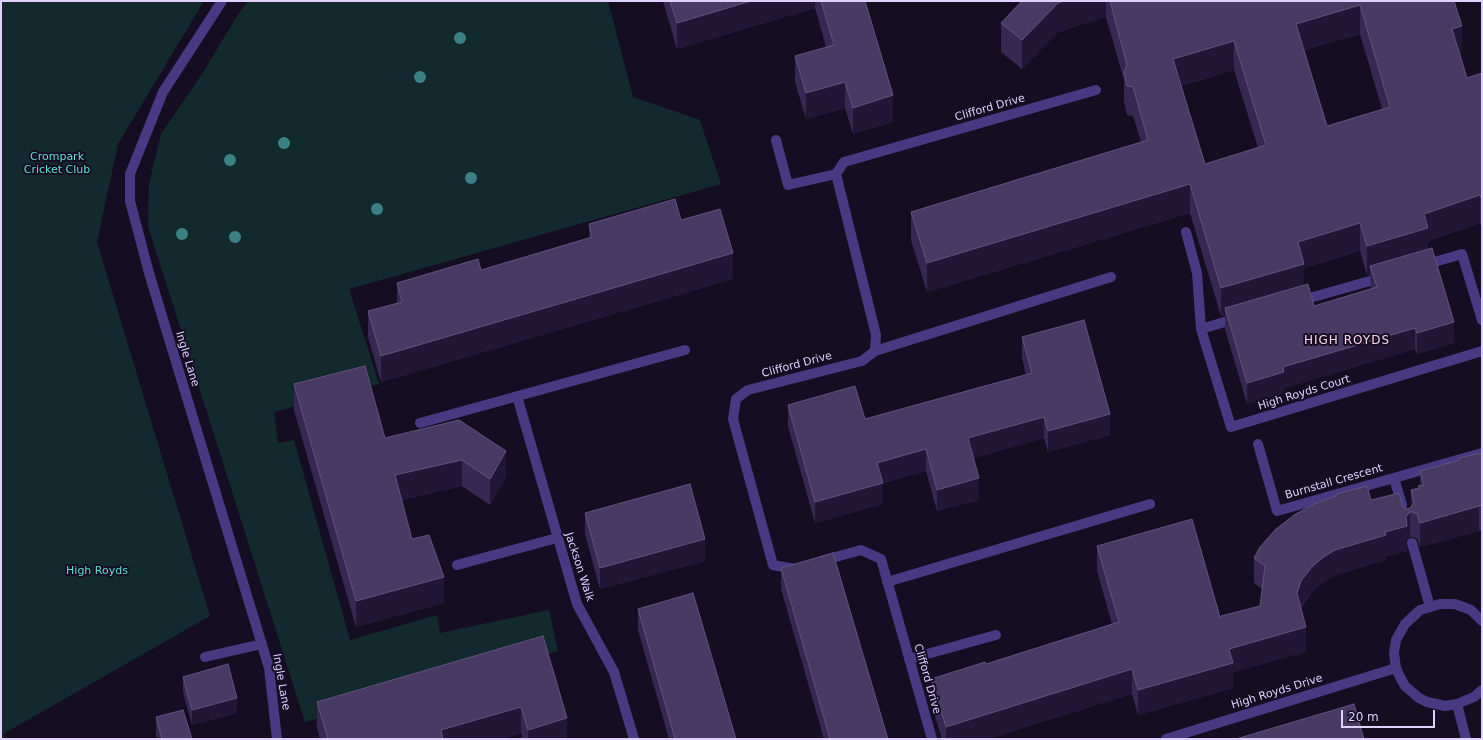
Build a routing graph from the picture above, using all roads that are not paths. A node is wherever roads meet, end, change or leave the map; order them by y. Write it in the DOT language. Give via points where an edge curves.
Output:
graph roads {
  1 [pos="222,1"];
  2 [pos="1096,90"];
  3 [pos="776,140"];
  4 [pos="836,174"];
  5 [pos="1186,232"];
  6 [pos="1416,267"];
  7 [pos="1393,274"];
  8 [pos="1111,277"];
  9 [pos="1286,304"];
  10 [pos="1247,315"];
  11 [pos="1482,320"];
  12 [pos="1201,328"];
  13 [pos="685,350"];
  14 [pos="875,351"];
  15 [pos="1482,351"];
  16 [pos="517,396"];
  17 [pos="420,423"];
  18 [pos="1258,444"];
  19 [pos="1482,454"];
  20 [pos="1394,478"];
  21 [pos="1150,504"];
  22 [pos="1404,513"];
  23 [pos="557,538"];
  24 [pos="1412,543"];
  25 [pos="457,565"];
  26 [pos="887,582"];
  27 [pos="1430,607"];
  28 [pos="1482,621"];
  29 [pos="996,635"];
  30 [pos="262,644"];
  31 [pos="205,657"];
  32 [pos="909,659"];
  33 [pos="1396,668"];
  34 [pos="1482,690"];
  35 [pos="1458,704"];
  36 [pos="277,739"];
  37 [pos="634,739"];
  38 [pos="932,739"];
  39 [pos="1166,739"];
  40 [pos="1466,739"];
  1 -- 30 [label="street, Ingle Lane" via="163,92 130,174 130,201 149,273"];
  2 -- 4 [label="street, Clifford Drive" via="844,162"];
  3 -- 4 [label="street" via="788,185"];
  4 -- 14 [label="street" via="876,335"];
  5 -- 12 [label="street, High Royds Court" via="1197,273"];
  6 -- 11 [label="street" via="1462,254"];
  7 -- 9 [label="street"];
  8 -- 14 [label="street"];
  10 -- 12 [label="street"];
  12 -- 15 [label="street, High Royds Court" via="1231,427"];
  13 -- 16 [label="street"];
  14 -- 26 [label="street, Clifford Drive" via="862,361 748,390 736,399 733,420 773,564 796,568 861,550 880,559"];
  16 -- 17 [label="street"];
  16 -- 23 [label="street, Jackson Walk"];
  18 -- 20 [label="street, Burnstall Crescent" via="1277,511"];
  19 -- 20 [label="street, Burnstall Crescent"];
  20 -- 22 [label="street, Burnstall Crescent"];
  21 -- 26 [label="street"];
  23 -- 25 [label="street"];
  23 -- 37 [label="street, Jackson Walk" via="577,604 614,672"];
  24 -- 27 [label="street"];
  26 -- 32 [label="street, Clifford Drive"];
  27 -- 28 [label="street" via="1455,604 1471,610"];
  27 -- 33 [label="street" via="1420,610 1405,624 1396,640"];
  29 -- 32 [label="street"];
  30 -- 31 [label="street"];
  30 -- 36 [label="street, Ingle Lane" via="268,668"];
  32 -- 38 [label="street, Clifford Drive"];
  33 -- 35 [label="street" via="1405,686 1419,698 1445,706"];
  33 -- 39 [label="street, High Royds Drive"];
  34 -- 35 [label="street" via="1474,697"];
  35 -- 40 [label="street"];
}
